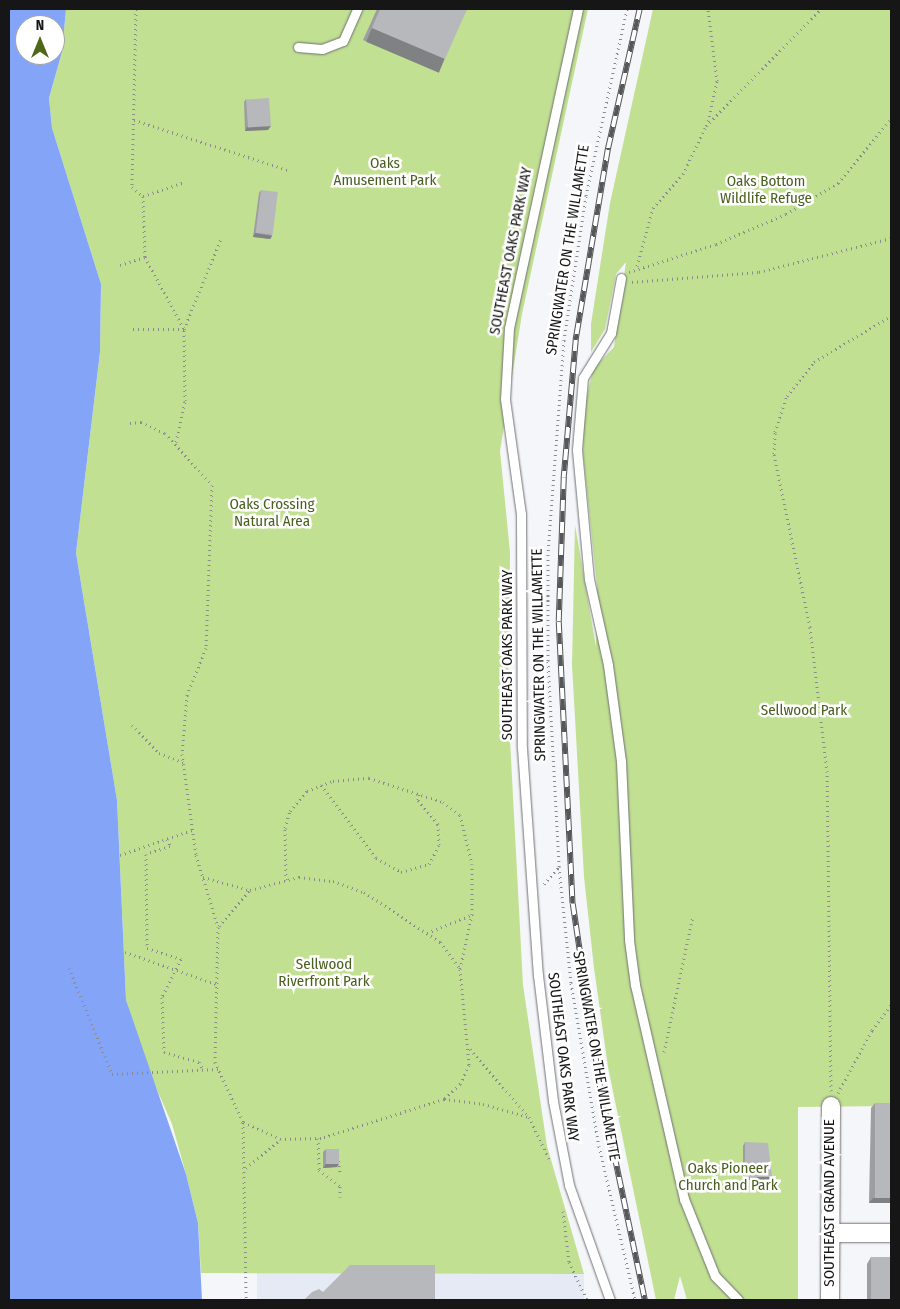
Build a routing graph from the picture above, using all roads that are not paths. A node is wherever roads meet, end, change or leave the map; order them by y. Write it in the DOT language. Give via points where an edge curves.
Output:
graph roads {
  1 [pos="357,9"];
  2 [pos="578,9"];
  3 [pos="298,47"];
  4 [pos="621,278"];
  5 [pos="831,1106"];
  6 [pos="830,1233"];
  7 [pos="891,1233"];
  8 [pos="610,1300"];
  9 [pos="738,1300"];
  10 [pos="830,1300"];
  1 -- 3 [label="lane" via="343,41 322,49"];
  2 -- 8 [label="lane, SOUTHEAST OAKS PARK WAY" via="509,328 505,399 521,514 520,712 544,1030 564,1168"];
  4 -- 9 [label="lane" via="611,334 583,378 577,450 589,579 608,665 621,761 635,985 696,1238 724,1290"];
  5 -- 6 [label="street, SOUTHEAST GRAND AVENUE"];
  6 -- 7 [label="street"];
  6 -- 10 [label="street, SOUTHEAST GRAND AVENUE"];
}
